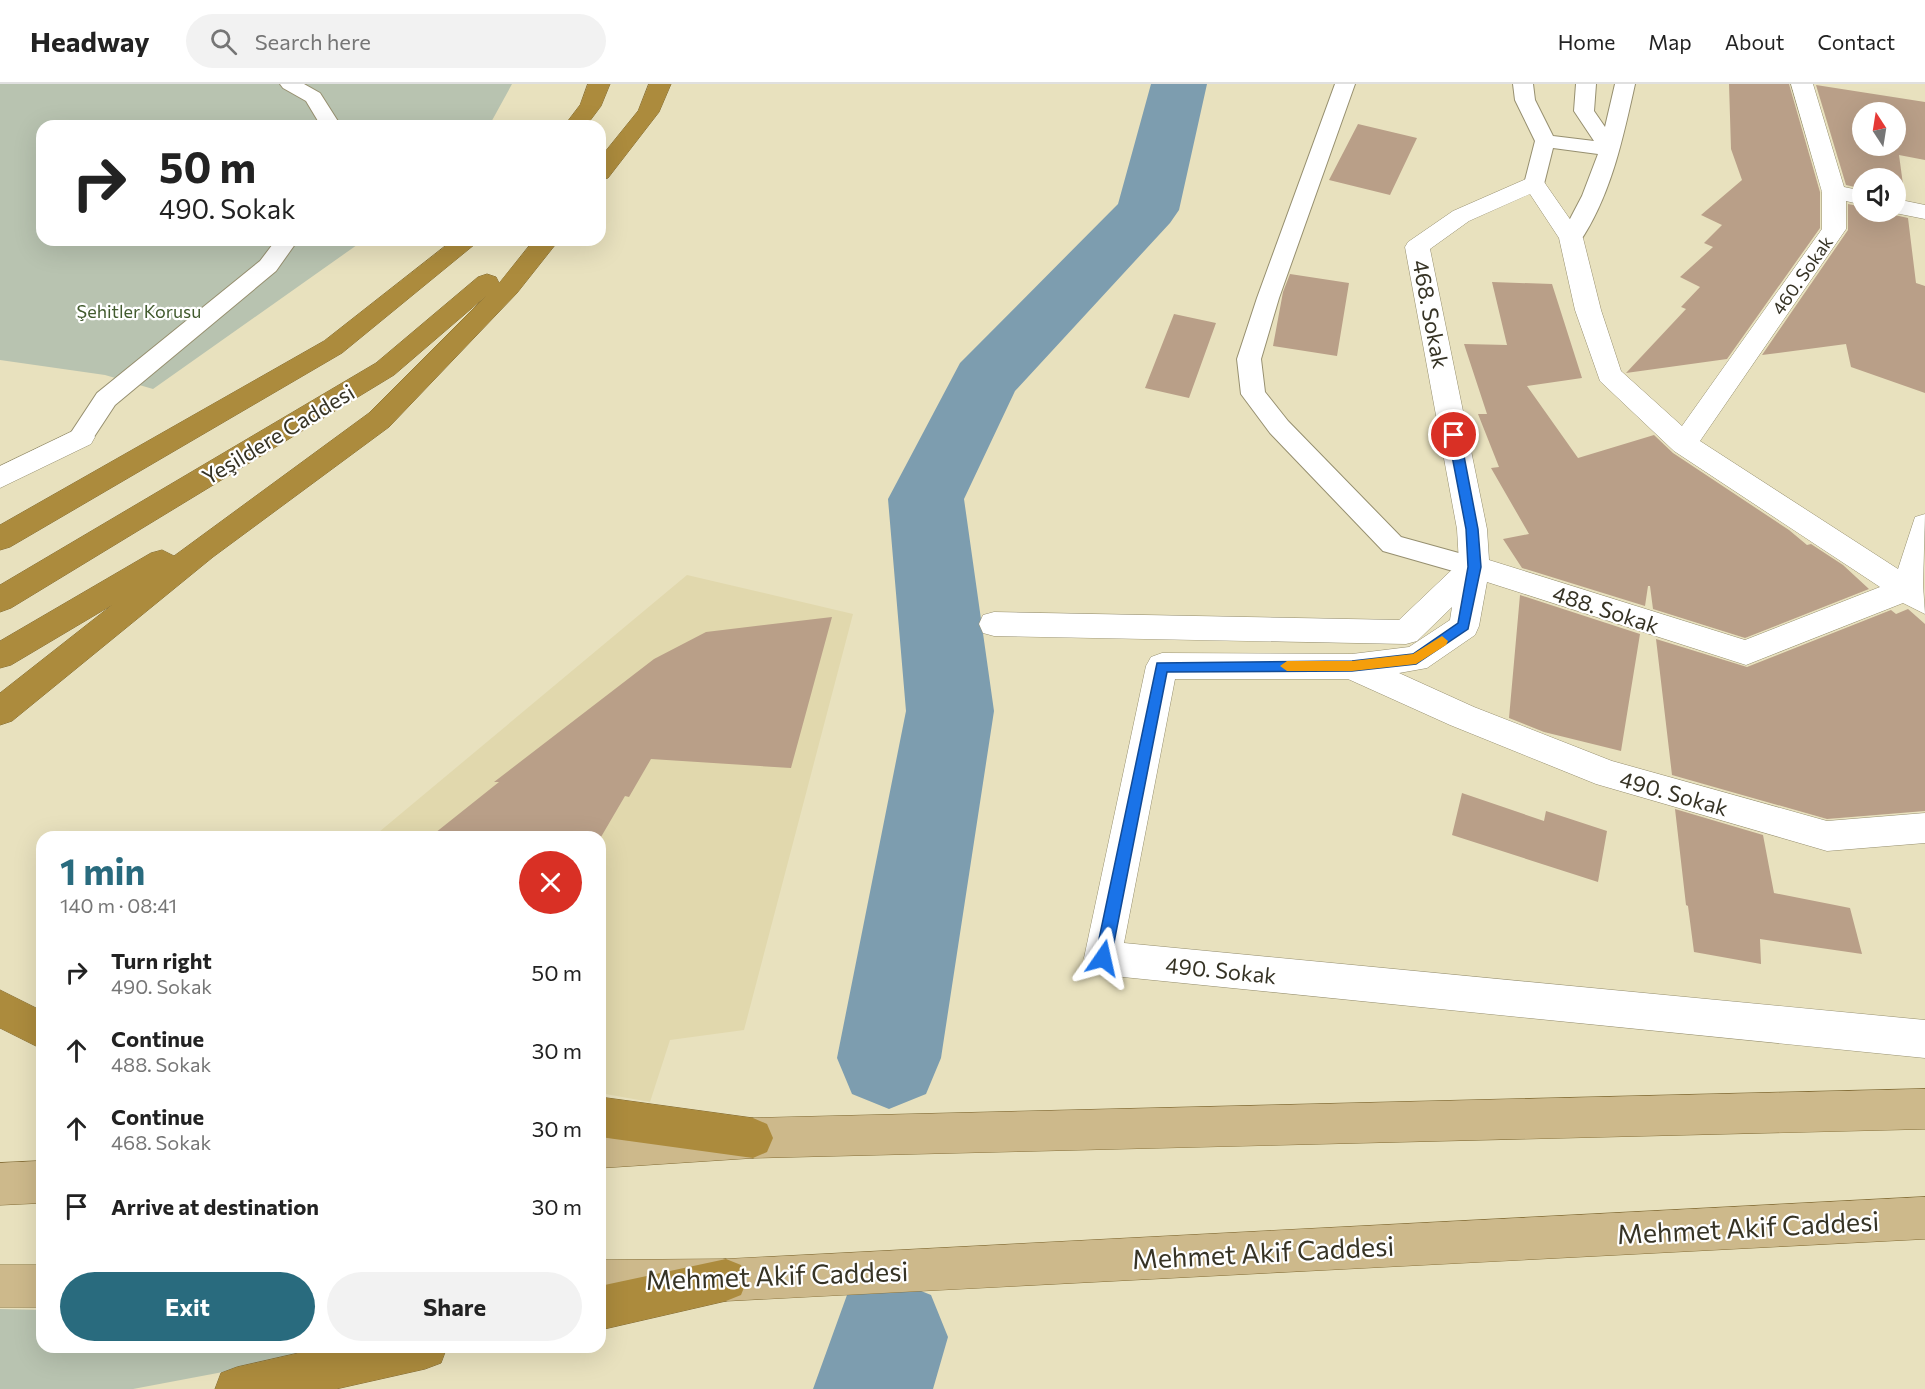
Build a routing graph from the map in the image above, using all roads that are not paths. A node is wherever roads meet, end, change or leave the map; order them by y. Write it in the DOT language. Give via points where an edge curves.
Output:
graph roads {
  1 [pos="290,84"];
  2 [pos="599,84"];
  3 [pos="660,84"];
  4 [pos="1345,84"];
  5 [pos="1523,84"];
  6 [pos="1586,84"];
  7 [pos="1625,84"];
  8 [pos="1802,84"];
  9 [pos="327,120"];
  10 [pos="579,120"];
  11 [pos="1545,141"];
  12 [pos="1610,149"];
  13 [pos="606,165"];
  14 [pos="1534,184"];
  15 [pos="1834,192"];
  16 [pos="1852,196"];
  17 [pos="1906,208"];
  18 [pos="1925,212"];
  19 [pos="1571,238"];
  20 [pos="283,246"];
  21 [pos="460,246"];
  22 [pos="529,246"];
  23 [pos="542,246"];
  24 [pos="81,437"];
  25 [pos="1684,444"];
  26 [pos="0,478"];
  27 [pos="271,500"];
  28 [pos="1925,525"];
  29 [pos="0,539"];
  30 [pos="1474,567"];
  31 [pos="1916,595"];
  32 [pos="0,600"];
  33 [pos="994,624"];
  34 [pos="0,656"];
  35 [pos="1352,666"];
  36 [pos="0,712"];
  37 [pos="1925,828"];
  38 [pos="0,1008"];
  39 [pos="36,1028"];
  40 [pos="1925,1039"];
  41 [pos="1925,1108"];
  42 [pos="606,1118"];
  43 [pos="753,1138"];
  44 [pos="606,1148"];
  45 [pos="36,1182"];
  46 [pos="0,1184"];
  47 [pos="1925,1218"];
  48 [pos="726,1280"];
  49 [pos="606,1281"];
  50 [pos="0,1286"];
  51 [pos="36,1286"];
  52 [pos="606,1307"];
  53 [pos="398,1353"];
  54 [pos="237,1389"];
  1 -- 9 [label="lane" via="313,97"];
  2 -- 10 [label="highway"];
  3 -- 13 [label="highway" via="648,112"];
  4 -- 30 [label="lane" via="1249,359 1253,394 1279,427 1392,544"];
  5 -- 11 [label="lane" via="1525,100"];
  6 -- 12 [label="lane" via="1584,111"];
  7 -- 12 [label="lane"];
  8 -- 15 [label="street, 460. Sokak"];
  11 -- 12 [label="lane"];
  11 -- 14 [label="lane"];
  12 -- 19 [label="lane" via="1593,196"];
  14 -- 19 [label="street"];
  14 -- 30 [label="street, 468. Sokak" via="1461,216 1418,247 1472,529"];
  15 -- 16 [label="street"];
  15 -- 25 [label="street, 460. Sokak" via="1834,229"];
  17 -- 18 [label="street"];
  19 -- 25 [label="street" via="1609,375"];
  20 -- 24 [label="lane" via="268,266 106,399"];
  21 -- 29 [label="highway, Yeşildere Caddesi" via="333,347"];
  22 -- 32 [label="highway, Yeşildere Caddesi" via="385,369"];
  23 -- 27 [label="highway" via="508,288 379,420"];
  24 -- 26 [label="street"];
  25 -- 31 [label="street"];
  27 -- 34 [label="highway"];
  27 -- 36 [label="highway" via="203,549"];
  28 -- 31 [label="street"];
  30 -- 31 [label="street, 488. Sokak" via="1746,653"];
  30 -- 33 [label="street" via="1406,632"];
  30 -- 35 [label="street" via="1464,626 1416,659"];
  35 -- 37 [label="street, 490. Sokak" via="1462,716 1608,774 1827,836"];
  35 -- 40 [label="street, 490. Sokak" via="1162,666 1103,958"];
  38 -- 39 [label="highway"];
  41 -- 43 [label="main road"];
  42 -- 43 [label="highway"];
  43 -- 44 [label="main road"];
  45 -- 46 [label="main road"];
  47 -- 48 [label="main road, Mehmet Akif Caddesi"];
  48 -- 49 [label="main road, Mehmet Akif Caddesi"];
  48 -- 52 [label="highway"];
  50 -- 51 [label="main road"];
  53 -- 54 [label="highway"];
}
